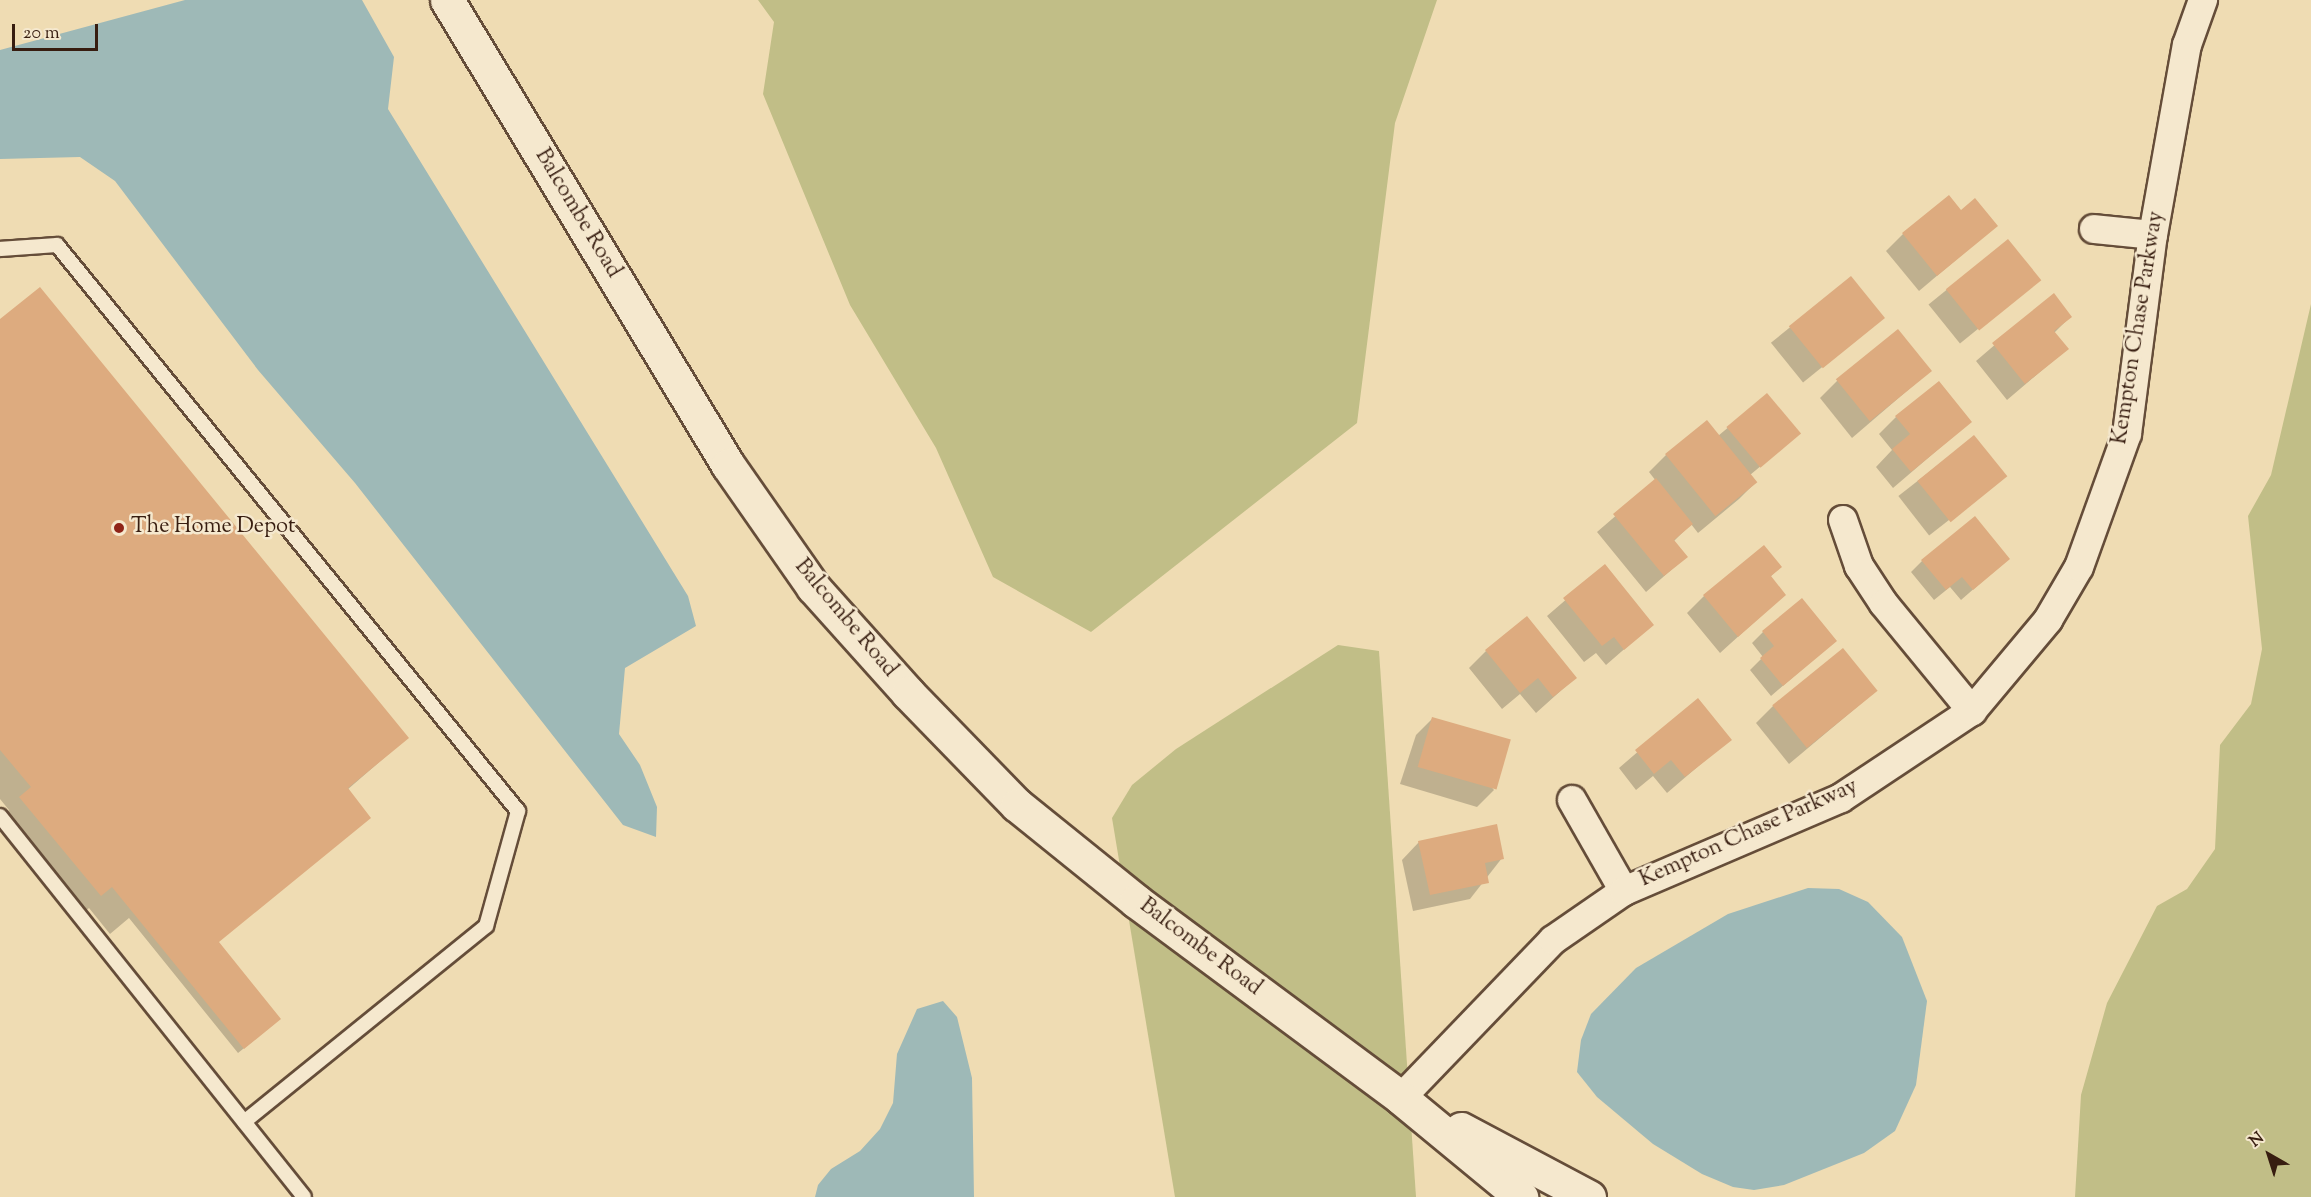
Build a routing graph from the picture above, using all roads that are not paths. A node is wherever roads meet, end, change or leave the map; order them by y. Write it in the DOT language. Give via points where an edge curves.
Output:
graph roads {
  1 [pos="447,0"];
  2 [pos="2203,0"];
  3 [pos="2094,229"];
  4 [pos="2153,235"];
  5 [pos="0,249"];
  6 [pos="1843,520"];
  7 [pos="1972,711"];
  8 [pos="1572,800"];
  9 [pos="0,816"];
  10 [pos="1624,891"];
  11 [pos="1401,1098"];
  12 [pos="244,1122"];
  13 [pos="304,1197"];
  14 [pos="1521,1197"];
  15 [pos="1589,1197"];
  1 -- 11 [label="street, Balcombe Road" via="728,465 813,587 908,693 1017,805 1136,901"];
  2 -- 4 [label="street, Kempton Chase Parkway" via="2187,45"];
  3 -- 4 [label="street"];
  4 -- 7 [label="street, Kempton Chase Parkway" via="2127,434 2079,567 2048,620"];
  5 -- 12 [label="lane" via="57,245 518,811 486,926"];
  6 -- 7 [label="street" via="1859,566 1884,604"];
  7 -- 10 [label="street, Kempton Chase Parkway" via="1841,798"];
  8 -- 10 [label="street"];
  9 -- 12 [label="lane"];
  10 -- 11 [label="street, Kempton Chase Parkway" via="1553,940"];
  11 -- 14 [label="street, Balcombe Road"];
  11 -- 15 [label="street, Balcombe Road"];
  12 -- 13 [label="lane"];
}
